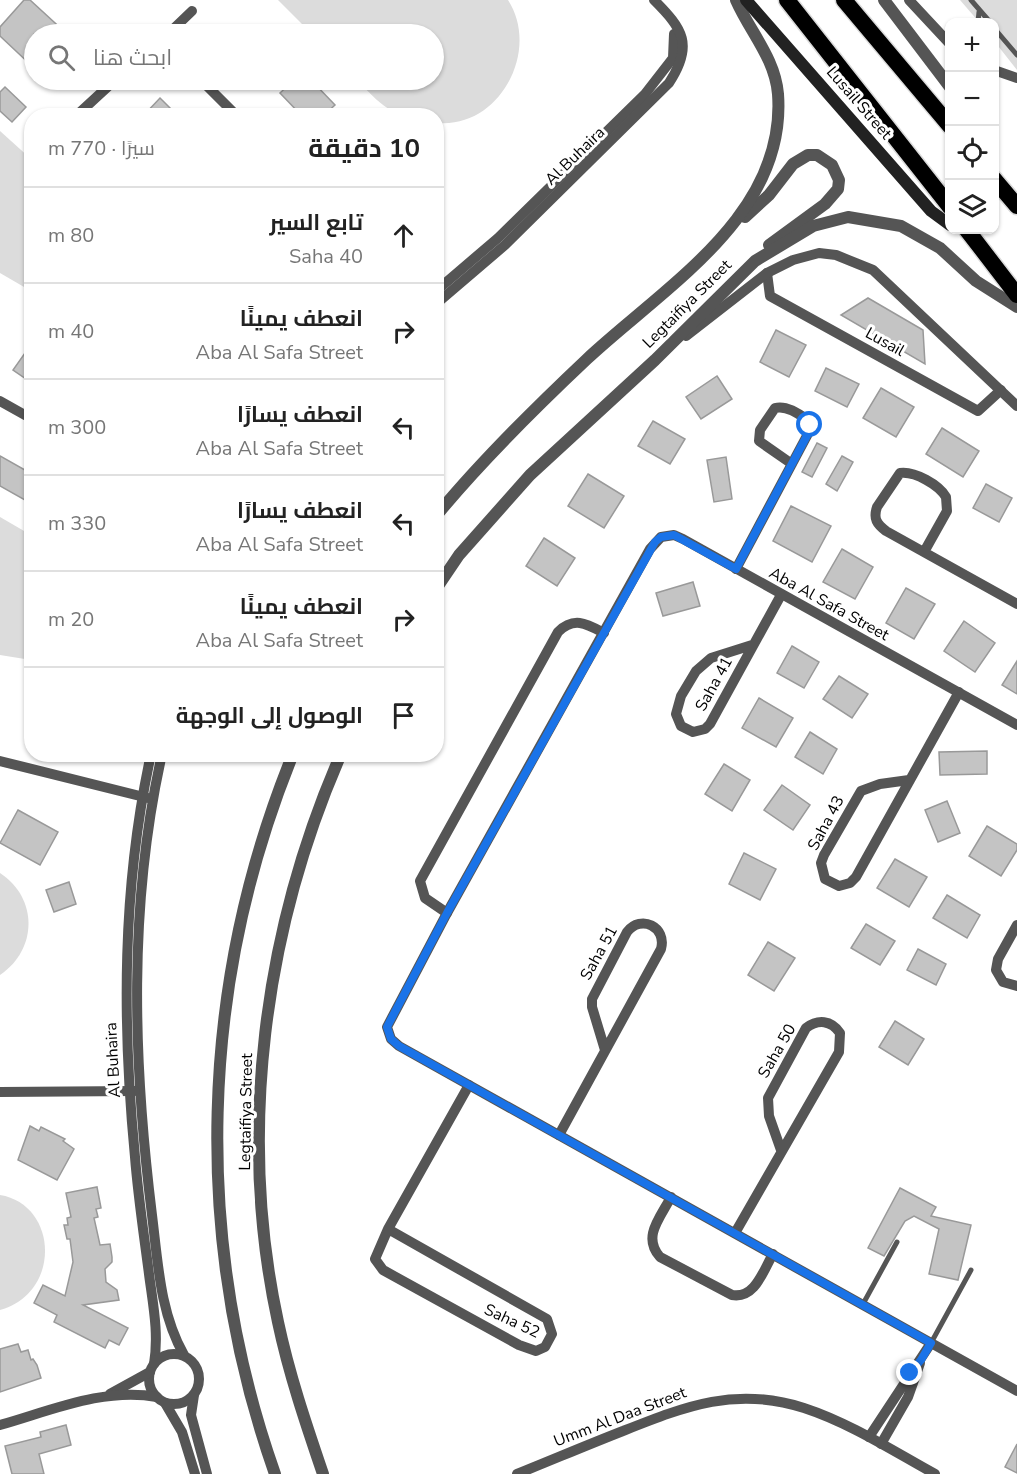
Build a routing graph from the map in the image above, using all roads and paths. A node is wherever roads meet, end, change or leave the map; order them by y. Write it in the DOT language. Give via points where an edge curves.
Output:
graph roads {
  1 [pos="654,0"];
  2 [pos="736,0"];
  3 [pos="746,0"];
  4 [pos="786,0"];
  5 [pos="844,0"];
  6 [pos="884,0"];
  7 [pos="909,0"];
  8 [pos="971,0"];
  9 [pos="663,9"];
  10 [pos="979,10"];
  11 [pos="192,11"];
  12 [pos="978,18"];
  13 [pos="986,18"];
  14 [pos="178,24"];
  15 [pos="999,34"];
  16 [pos="945,39"];
  17 [pos="1017,55"];
  18 [pos="999,72"];
  19 [pos="1017,78"];
  20 [pos="945,80"];
  21 [pos="104,90"];
  22 [pos="211,90"];
  23 [pos="85,108"];
  24 [pos="229,108"];
  25 [pos="945,120"];
  26 [pos="995,180"];
  27 [pos="945,201"];
  28 [pos="1017,206"];
  29 [pos="945,221"];
  30 [pos="968,234"];
  31 [pos="726,236"];
  32 [pos="754,261"];
  33 [pos="767,273"];
  34 [pos="444,284"];
  35 [pos="1017,295"];
  36 [pos="444,297"];
  37 [pos="1017,307"];
  38 [pos="655,360"];
  39 [pos="1001,390"];
  40 [pos="0,401"];
  41 [pos="1017,406"];
  42 [pos="24,414"];
  43 [pos="792,464"];
  44 [pos="444,507"];
  45 [pos="924,552"];
  46 [pos="736,569"];
  47 [pos="444,577"];
  48 [pos="781,595"];
  49 [pos="1017,604"];
  50 [pos="604,633"];
  51 [pos="752,645"];
  52 [pos="958,692"];
  53 [pos="1017,725"];
  54 [pos="0,761"];
  55 [pos="150,762"];
  56 [pos="159,762"];
  57 [pos="290,762"];
  58 [pos="338,762"];
  59 [pos="909,780"];
  60 [pos="146,798"];
  61 [pos="447,913"];
  62 [pos="1017,925"];
  63 [pos="1017,986"];
  64 [pos="605,1050"];
  65 [pos="469,1085"];
  66 [pos="134,1091"];
  67 [pos="0,1092"];
  68 [pos="559,1135"];
  69 [pos="781,1150"];
  70 [pos="671,1197"];
  71 [pos="148,1223"];
  72 [pos="388,1229"];
  73 [pos="735,1233"];
  74 [pos="897,1242"];
  75 [pos="773,1254"];
  76 [pos="971,1270"];
  77 [pos="863,1304"];
  78 [pos="931,1343"];
  79 [pos="184,1355"];
  80 [pos="921,1360"];
  81 [pos="152,1368"];
  82 [pos="1017,1390"];
  83 [pos="194,1395"];
  84 [pos="108,1396"];
  85 [pos="161,1400"];
  86 [pos="0,1425"];
  87 [pos="868,1437"];
  88 [pos="881,1444"];
  89 [pos="200,1470"];
  90 [pos="324,1473"];
  91 [pos="275,1474"];
  92 [pos="517,1474"];
  93 [pos="935,1474"];
  1 -- 9 [label="street, Al Buhaira"];
  2 -- 31 [label="street, Legtaifiya Street" via="771,64 778,96 777,127 759,185"];
  3 -- 29 [label="main road, Lusail Street" via="931,211"];
  4 -- 27 [label="highway, Lusail Street"];
  5 -- 25 [label="highway"];
  6 -- 20 [label="street"];
  7 -- 16 [label="street"];
  8 -- 10 [label="lane"];
  9 -- 34 [label="street, Al Buhaira" via="675,45 666,70 498,238"];
  9 -- 36 [label="street, Al Buhaira" via="676,22 683,48 669,83 505,245"];
  10 -- 12 [label="lane"];
  10 -- 13 [label="lane"];
  11 -- 14 [label="street"];
  15 -- 17 [label="lane"];
  18 -- 19 [label="street"];
  21 -- 23 [label="street"];
  22 -- 24 [label="street"];
  26 -- 28 [label="highway"];
  30 -- 35 [label="highway"];
  31 -- 32 [label="street" via="800,159 817,155 832,165 839,180 833,197 782,234"];
  31 -- 44 [label="street, Legtaifiya Street" via="586,360 489,456"];
  32 -- 37 [label="street, Legtaifiya Street" via="834,218 867,218 901,226 930,241 976,281"];
  32 -- 38 [label="street, Legtaifiya Street"];
  33 -- 38 [label="street"];
  33 -- 39 [label="street" via="819,254 851,258 873,270"];
  33 -- 39 [label="street, Lusail" via="770,296 978,411"];
  38 -- 47 [label="street, Legtaifiya Street" via="530,475"];
  39 -- 41 [label="street"];
  40 -- 42 [label="street"];
  43 -- 43 [label="street" via="759,441 760,430 775,408 786,407 810,425"];
  43 -- 46 [label="street"];
  45 -- 45 [label="street" via="947,511 946,497 912,474 900,473 877,507 876,520 886,531"];
  45 -- 49 [label="street"];
  46 -- 48 [label="street, Aba Al Safa Street"];
  46 -- 50 [label="street, Aba Al Safa Street" via="674,535 661,537 650,549"];
  48 -- 51 [label="street, Saha 41"];
  48 -- 52 [label="street, Aba Al Safa Street"];
  50 -- 61 [label="street, Aba Al Safa Street"];
  50 -- 61 [label="street" via="585,623 566,625 542,662 420,881 425,898"];
  51 -- 51 [label="street, Saha 41" via="703,663 677,706 676,719 681,726 693,732 710,724"];
  52 -- 53 [label="street, Aba Al Safa Street"];
  52 -- 59 [label="street, Saha 43"];
  54 -- 60 [label="street"];
  55 -- 60 [label="street, Al Buhaira"];
  56 -- 60 [label="street, Al Buhaira"];
  57 -- 91 [label="street, Legtaifiya Street" via="247,888 233,951 223,1015 216,1118 219,1217 231,1310 246,1379"];
  58 -- 90 [label="street, Legtaifiya Street" via="314,821 286,915 267,1017 260,1118 262,1206 278,1320 295,1389"];
  59 -- 59 [label="street, Saha 43" via="868,788 855,800 824,855 821,872 825,879 838,886 856,877"];
  60 -- 66 [label="street, Al Buhaira" via="132,942"];
  61 -- 65 [label="street, Aba Al Safa Street" via="387,1027 394,1043"];
  62 -- 63 [label="street" via="996,970 1003,982"];
  64 -- 64 [label="street, Saha 51" via="592,999 627,932 635,925 648,924 660,932 661,949"];
  64 -- 68 [label="street, Saha 51"];
  65 -- 68 [label="street, Aba Al Safa Street"];
  65 -- 72 [label="street, Saha 52"];
  66 -- 67 [label="street"];
  66 -- 71 [label="street, Al Buhaira"];
  68 -- 70 [label="street, Aba Al Safa Street"];
  69 -- 69 [label="street, Saha 50" via="769,1116 768,1098 806,1028 817,1022 831,1024 840,1033 839,1052"];
  69 -- 73 [label="street, Saha 50"];
  70 -- 73 [label="street, Aba Al Safa Street"];
  70 -- 75 [label="street" via="650,1239 660,1257 739,1296 754,1288"];
  71 -- 79 [label="street, Al Buhaira" via="168,1321"];
  71 -- 81 [label="street, Al Buhaira" via="157,1325"];
  72 -- 72 [label="street, Saha 52" via="375,1253 383,1270 519,1345 536,1351 545,1347 552,1334 547,1319"];
  73 -- 75 [label="street, Aba Al Safa Street"];
  74 -- 77 [label="lane"];
  75 -- 77 [label="street, Aba Al Safa Street"];
  76 -- 78 [label="lane"];
  77 -- 78 [label="street, Aba Al Safa Street"];
  78 -- 80 [label="street"];
  78 -- 82 [label="street, Aba Al Safa Street"];
  79 -- 81 [label="street" via="167,1354"];
  79 -- 83 [label="street, Al Buhaira" via="199,1372"];
  80 -- 87 [label="street"];
  80 -- 88 [label="street" via="908,1397"];
  81 -- 84 [label="street"];
  81 -- 85 [label="street, Al Buhaira" via="151,1388"];
  83 -- 85 [label="street" via="181,1403"];
  83 -- 89 [label="street, Al Buhaira" via="191,1415"];
  84 -- 85 [label="street" via="136,1394"];
  84 -- 86 [label="street"];
  85 -- 89 [label="street, Al Buhaira" via="176,1419"];
  87 -- 88 [label="street, Umm Al Daa Street"];
  87 -- 92 [label="street, Umm Al Daa Street" via="788,1403 759,1398 715,1400 677,1409"];
  88 -- 93 [label="street, Umm Al Daa Street"];
}
